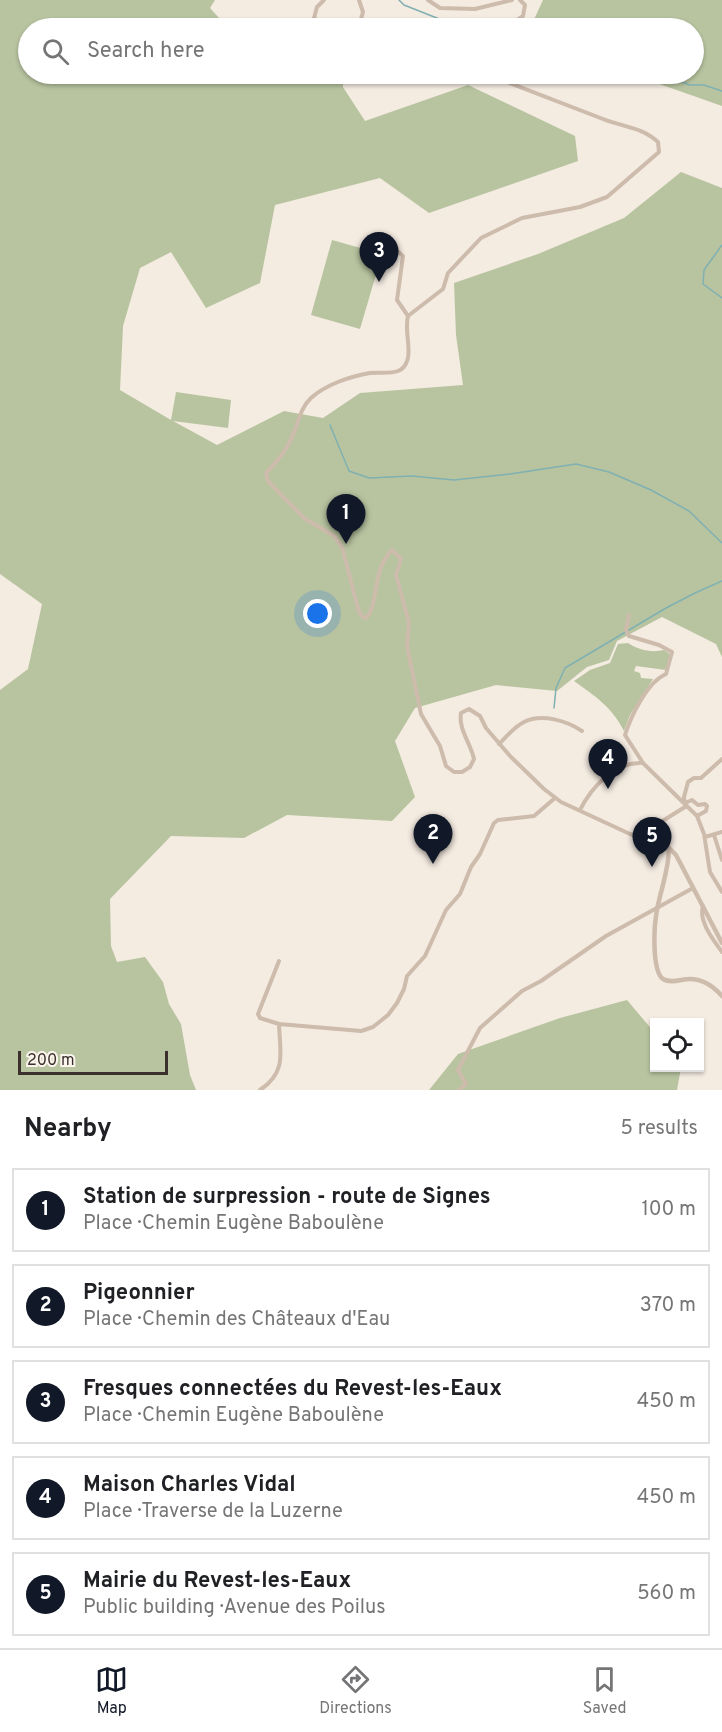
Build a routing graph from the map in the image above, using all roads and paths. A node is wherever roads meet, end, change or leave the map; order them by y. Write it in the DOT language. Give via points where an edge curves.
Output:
graph roads {
  1 [pos="324,0"];
  2 [pos="359,0"];
  3 [pos="428,0"];
  4 [pos="512,0"];
  5 [pos="520,0"];
  6 [pos="315,18"];
  7 [pos="361,18"];
  8 [pos="520,18"];
  9 [pos="511,84"];
  10 [pos="374,243"];
  11 [pos="408,316"];
  12 [pos="629,615"];
  13 [pos="582,731"];
  14 [pos="499,744"];
  15 [pos="722,759"];
  16 [pos="643,763"];
  17 [pos="555,798"];
  18 [pos="685,805"];
  19 [pos="580,810"];
  20 [pos="697,816"];
  21 [pos="722,832"];
  22 [pos="714,835"];
  23 [pos="705,837"];
  24 [pos="650,842"];
  25 [pos="669,848"];
  26 [pos="722,860"];
  27 [pos="693,888"];
  28 [pos="722,892"];
  29 [pos="659,906"];
  30 [pos="704,906"];
  31 [pos="722,943"];
  32 [pos="722,952"];
  33 [pos="279,961"];
  34 [pos="722,996"];
  35 [pos="279,1024"];
  36 [pos="260,1090"];
  37 [pos="459,1090"];
  1 -- 6 [label="street" via="317,7"];
  2 -- 7 [label="street"];
  3 -- 4 [label="street" via="440,8 475,9"];
  5 -- 8 [label="street" via="525,4"];
  9 -- 11 [label="street" via="648,133 658,142 659,152 607,197 580,207 522,218 481,238 448,273 443,289"];
  10 -- 11 [label="street" via="393,247 403,256 397,300"];
  11 -- 14 [label="street" via="405,326 409,359 405,366 398,371 354,377 312,396 304,404 282,456 266,473 267,479 304,518 340,544 363,617 370,614 384,558 393,550 400,559 396,575 409,623 407,646 419,706 446,766 462,772 474,759 459,722 461,713 469,709 480,716"];
  12 -- 16 [label="street" via="629,635 672,652 666,674 657,678 632,715 625,735"];
  13 -- 14 [label="street" via="564,721 531,720 516,727"];
  14 -- 17 [label="street"];
  15 -- 18 [label="street" via="701,778 688,782"];
  16 -- 18 [label="street"];
  16 -- 19 [label="street" via="629,764 603,779 591,789"];
  17 -- 19 [label="street"];
  17 -- 35 [label="street" via="534,816 494,823 460,894 446,910 425,956 407,976 405,989 388,1015 361,1031"];
  18 -- 20 [label="street"];
  18 -- 20 [label="street" via="692,800 698,805 705,804 706,811"];
  18 -- 24 [label="street" via="656,825"];
  19 -- 24 [label="street"];
  20 -- 23 [label="street"];
  21 -- 22 [label="street"];
  22 -- 23 [label="street"];
  22 -- 26 [label="street"];
  23 -- 28 [label="street" via="711,874"];
  24 -- 25 [label="street"];
  25 -- 27 [label="street"];
  25 -- 29 [label="street"];
  27 -- 29 [label="street"];
  27 -- 30 [label="street"];
  29 -- 34 [label="street" via="655,952 659,974 669,981 703,982"];
  29 -- 37 [label="street" via="522,991 490,1017 458,1070 466,1084"];
  30 -- 31 [label="street"];
  30 -- 32 [label="street" via="702,914"];
  33 -- 35 [label="street" via="258,1014"];
  35 -- 36 [label="street" via="279,1070 274,1080"];
}
